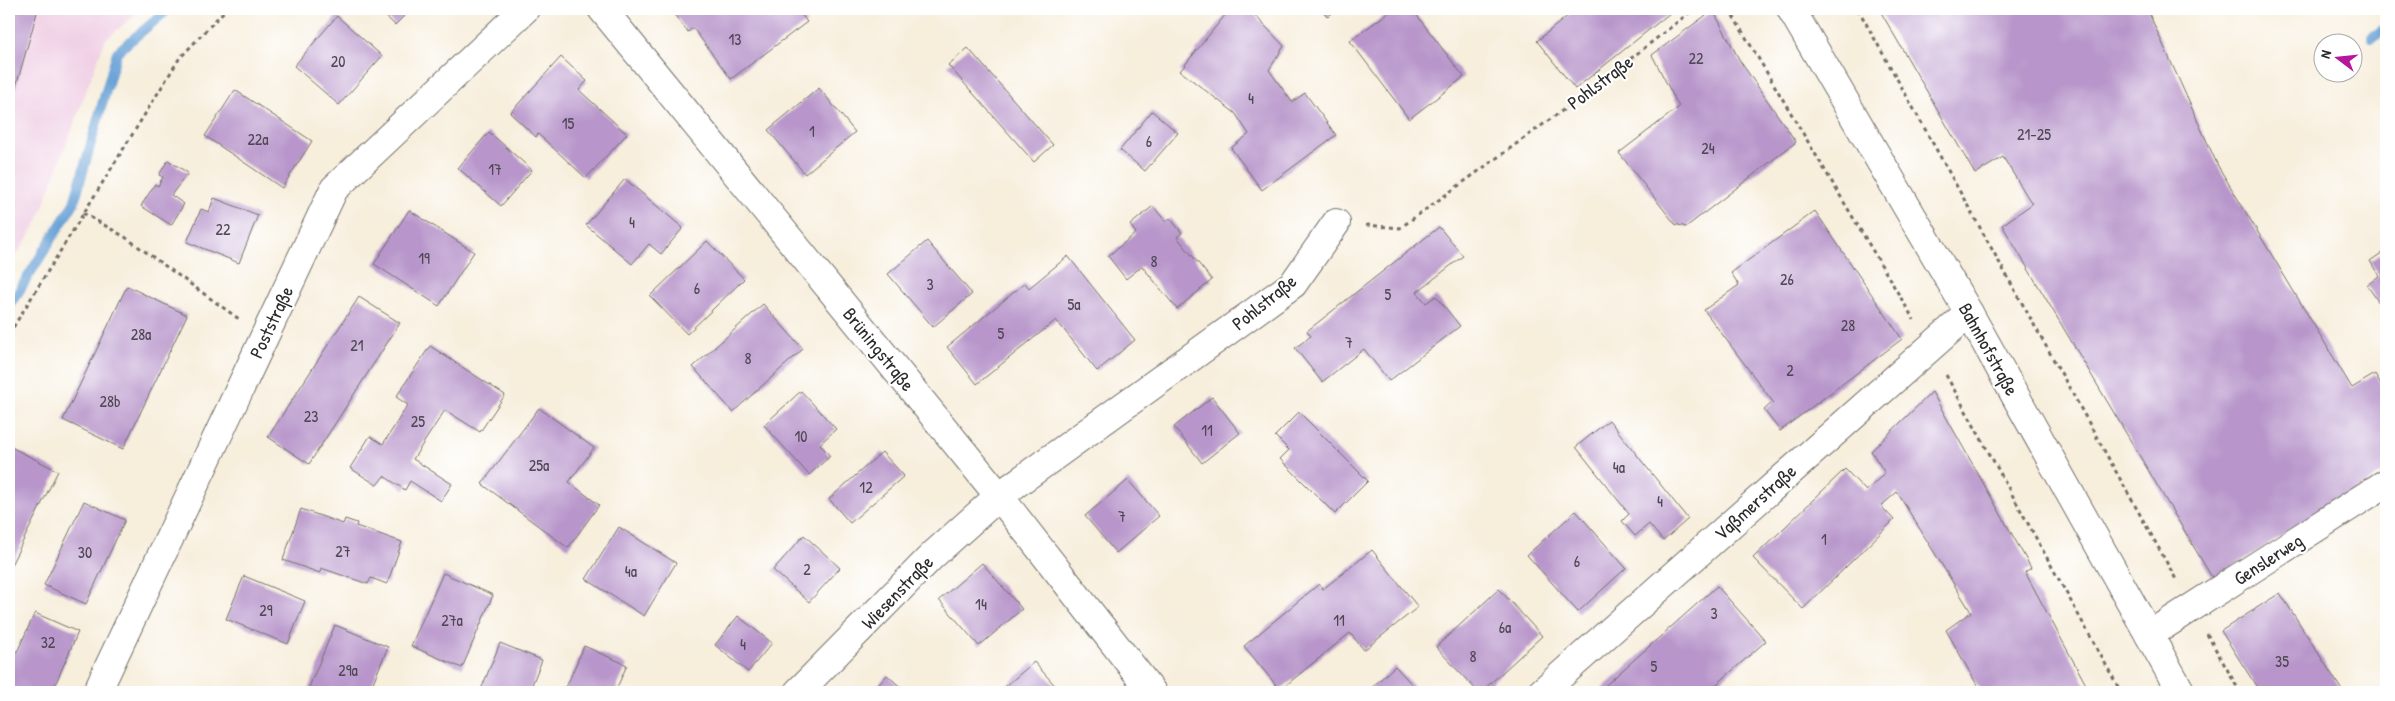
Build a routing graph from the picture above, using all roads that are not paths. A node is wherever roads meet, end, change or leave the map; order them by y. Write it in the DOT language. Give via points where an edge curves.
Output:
graph roads {
  1 [pos="525,9"];
  2 [pos="602,9"];
  3 [pos="1791,9"];
  4 [pos="1336,223"];
  5 [pos="1969,313"];
  6 [pos="2386,483"];
  7 [pos="999,496"];
  8 [pos="2149,635"];
  9 [pos="97,692"];
  10 [pos="798,692"];
  11 [pos="1152,692"];
  12 [pos="1542,692"];
  13 [pos="2180,692"];
  1 -- 9 [label="street, Poststraße" via="334,189"];
  2 -- 7 [label="street, Brüningstraße"];
  3 -- 5 [label="street, Bahnhofstraße"];
  4 -- 7 [label="street, Pohlstraße" via="1293,284"];
  5 -- 8 [label="street, Bahnhofstraße"];
  5 -- 12 [label="street, Vaßmerstraße"];
  6 -- 8 [label="street, Genslerweg"];
  7 -- 10 [label="street, Wiesenstraße" via="933,554"];
  7 -- 11 [label="street, Brüningstraße"];
  8 -- 13 [label="street, Bahnhofstraße"];
}
